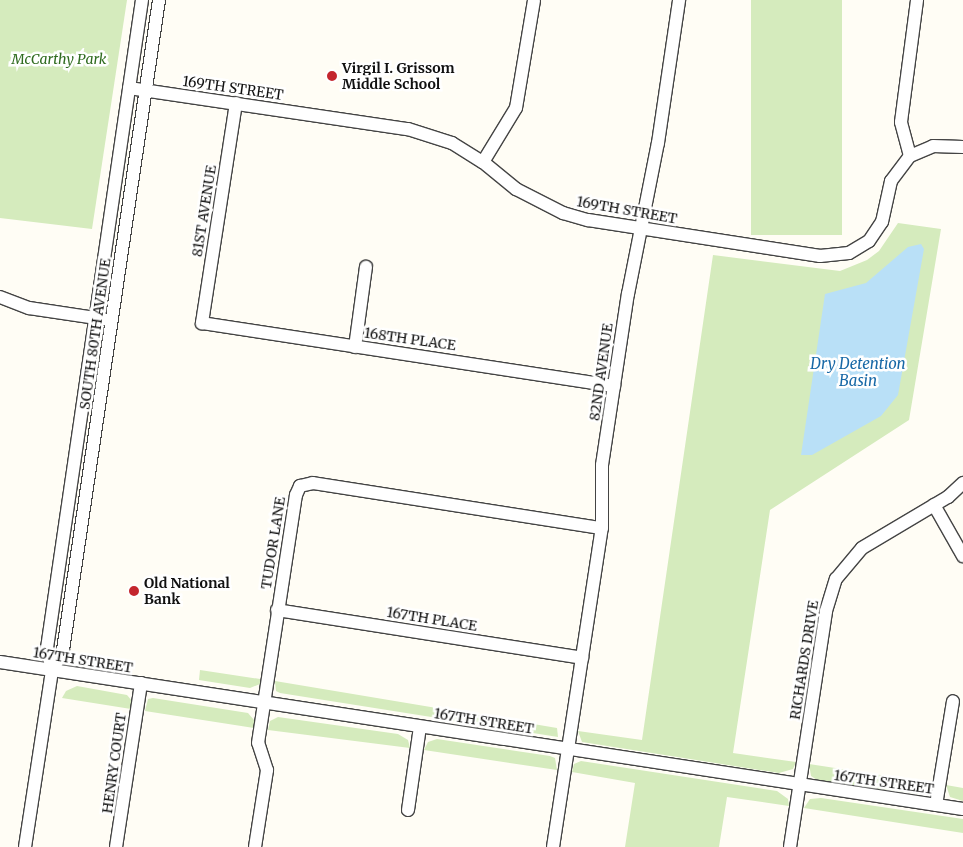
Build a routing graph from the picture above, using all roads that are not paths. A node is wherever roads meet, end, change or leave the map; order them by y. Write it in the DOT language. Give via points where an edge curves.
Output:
graph roads {
  1 [pos="142,0"];
  2 [pos="159,0"];
  3 [pos="534,0"];
  4 [pos="679,0"];
  5 [pos="918,0"];
  6 [pos="129,88"];
  7 [pos="147,91"];
  8 [pos="236,103"];
  9 [pos="963,147"];
  10 [pos="910,156"];
  11 [pos="483,162"];
  12 [pos="638,228"];
  13 [pos="366,267"];
  14 [pos="0,297"];
  15 [pos="95,318"];
  16 [pos="112,320"];
  17 [pos="202,323"];
  18 [pos="355,347"];
  19 [pos="614,386"];
  20 [pos="963,483"];
  21 [pos="934,505"];
  22 [pos="602,528"];
  23 [pos="963,556"];
  24 [pos="277,610"];
  25 [pos="582,658"];
  26 [pos="0,662"];
  27 [pos="52,670"];
  28 [pos="141,684"];
  29 [pos="953,701"];
  30 [pos="264,703"];
  31 [pos="420,727"];
  32 [pos="568,750"];
  33 [pos="800,786"];
  34 [pos="936,805"];
  35 [pos="963,809"];
  36 [pos="408,810"];
  37 [pos="24,847"];
  38 [pos="116,847"];
  39 [pos="254,847"];
  40 [pos="552,847"];
  41 [pos="790,847"];
  1 -- 6 [label="street, SOUTH 80TH AVENUE"];
  2 -- 7 [label="street, SOUTH 80TH AVENUE"];
  3 -- 11 [label="street" via="516,108"];
  4 -- 12 [label="street, 82ND AVENUE" via="658,143"];
  5 -- 10 [label="street" via="901,122"];
  6 -- 7 [label="street, 169TH STREET"];
  6 -- 15 [label="street, SOUTH 80TH AVENUE"];
  7 -- 8 [label="street, 169TH STREET"];
  7 -- 16 [label="street, SOUTH 80TH AVENUE"];
  8 -- 11 [label="street, 169TH STREET" via="408,129 452,143"];
  8 -- 17 [label="street, 81ST AVENUE"];
  9 -- 10 [label="street" via="933,146"];
  10 -- 12 [label="street, 169TH STREET" via="891,182 886,210 876,233 860,248 840,256 820,256"];
  11 -- 12 [label="street, 169TH STREET" via="516,189 563,213"];
  12 -- 19 [label="street, 82ND AVENUE"];
  13 -- 18 [label="street"];
  14 -- 15 [label="street" via="29,308"];
  15 -- 16 [label="street"];
  15 -- 27 [label="street, SOUTH 80TH AVENUE" via="47,648"];
  16 -- 27 [label="street, SOUTH 80TH AVENUE" via="64,650"];
  17 -- 18 [label="street, 168TH PLACE"];
  18 -- 19 [label="street, 168TH PLACE"];
  19 -- 22 [label="street, 82ND AVENUE" via="602,465"];
  20 -- 21 [label="street, RICHARDS DRIVE"];
  21 -- 23 [label="street"];
  21 -- 33 [label="street, RICHARDS DRIVE" via="862,548 836,579 826,611"];
  22 -- 24 [label="street, TUDOR LANE" via="303,484 296,495"];
  22 -- 25 [label="street, 82ND AVENUE"];
  24 -- 25 [label="street, 167TH PLACE"];
  24 -- 30 [label="street, TUDOR LANE"];
  25 -- 32 [label="street, 82ND AVENUE"];
  26 -- 27 [label="street, 167TH STREET"];
  27 -- 28 [label="street, 167TH STREET"];
  27 -- 37 [label="street, SOUTH 80TH AVENUE"];
  28 -- 30 [label="street, 167TH STREET"];
  28 -- 38 [label="street, HENRY COURT"];
  29 -- 34 [label="street"];
  30 -- 31 [label="street, 167TH STREET"];
  30 -- 39 [label="street, TUDOR LANE" via="258,743 266,770"];
  31 -- 32 [label="street, 167TH STREET"];
  31 -- 36 [label="street"];
  32 -- 33 [label="street, 167TH STREET"];
  32 -- 40 [label="street, 82ND AVENUE"];
  33 -- 34 [label="street, 167TH STREET"];
  33 -- 41 [label="street, RICHARDS DRIVE"];
  34 -- 35 [label="street, 167TH STREET"];
}
